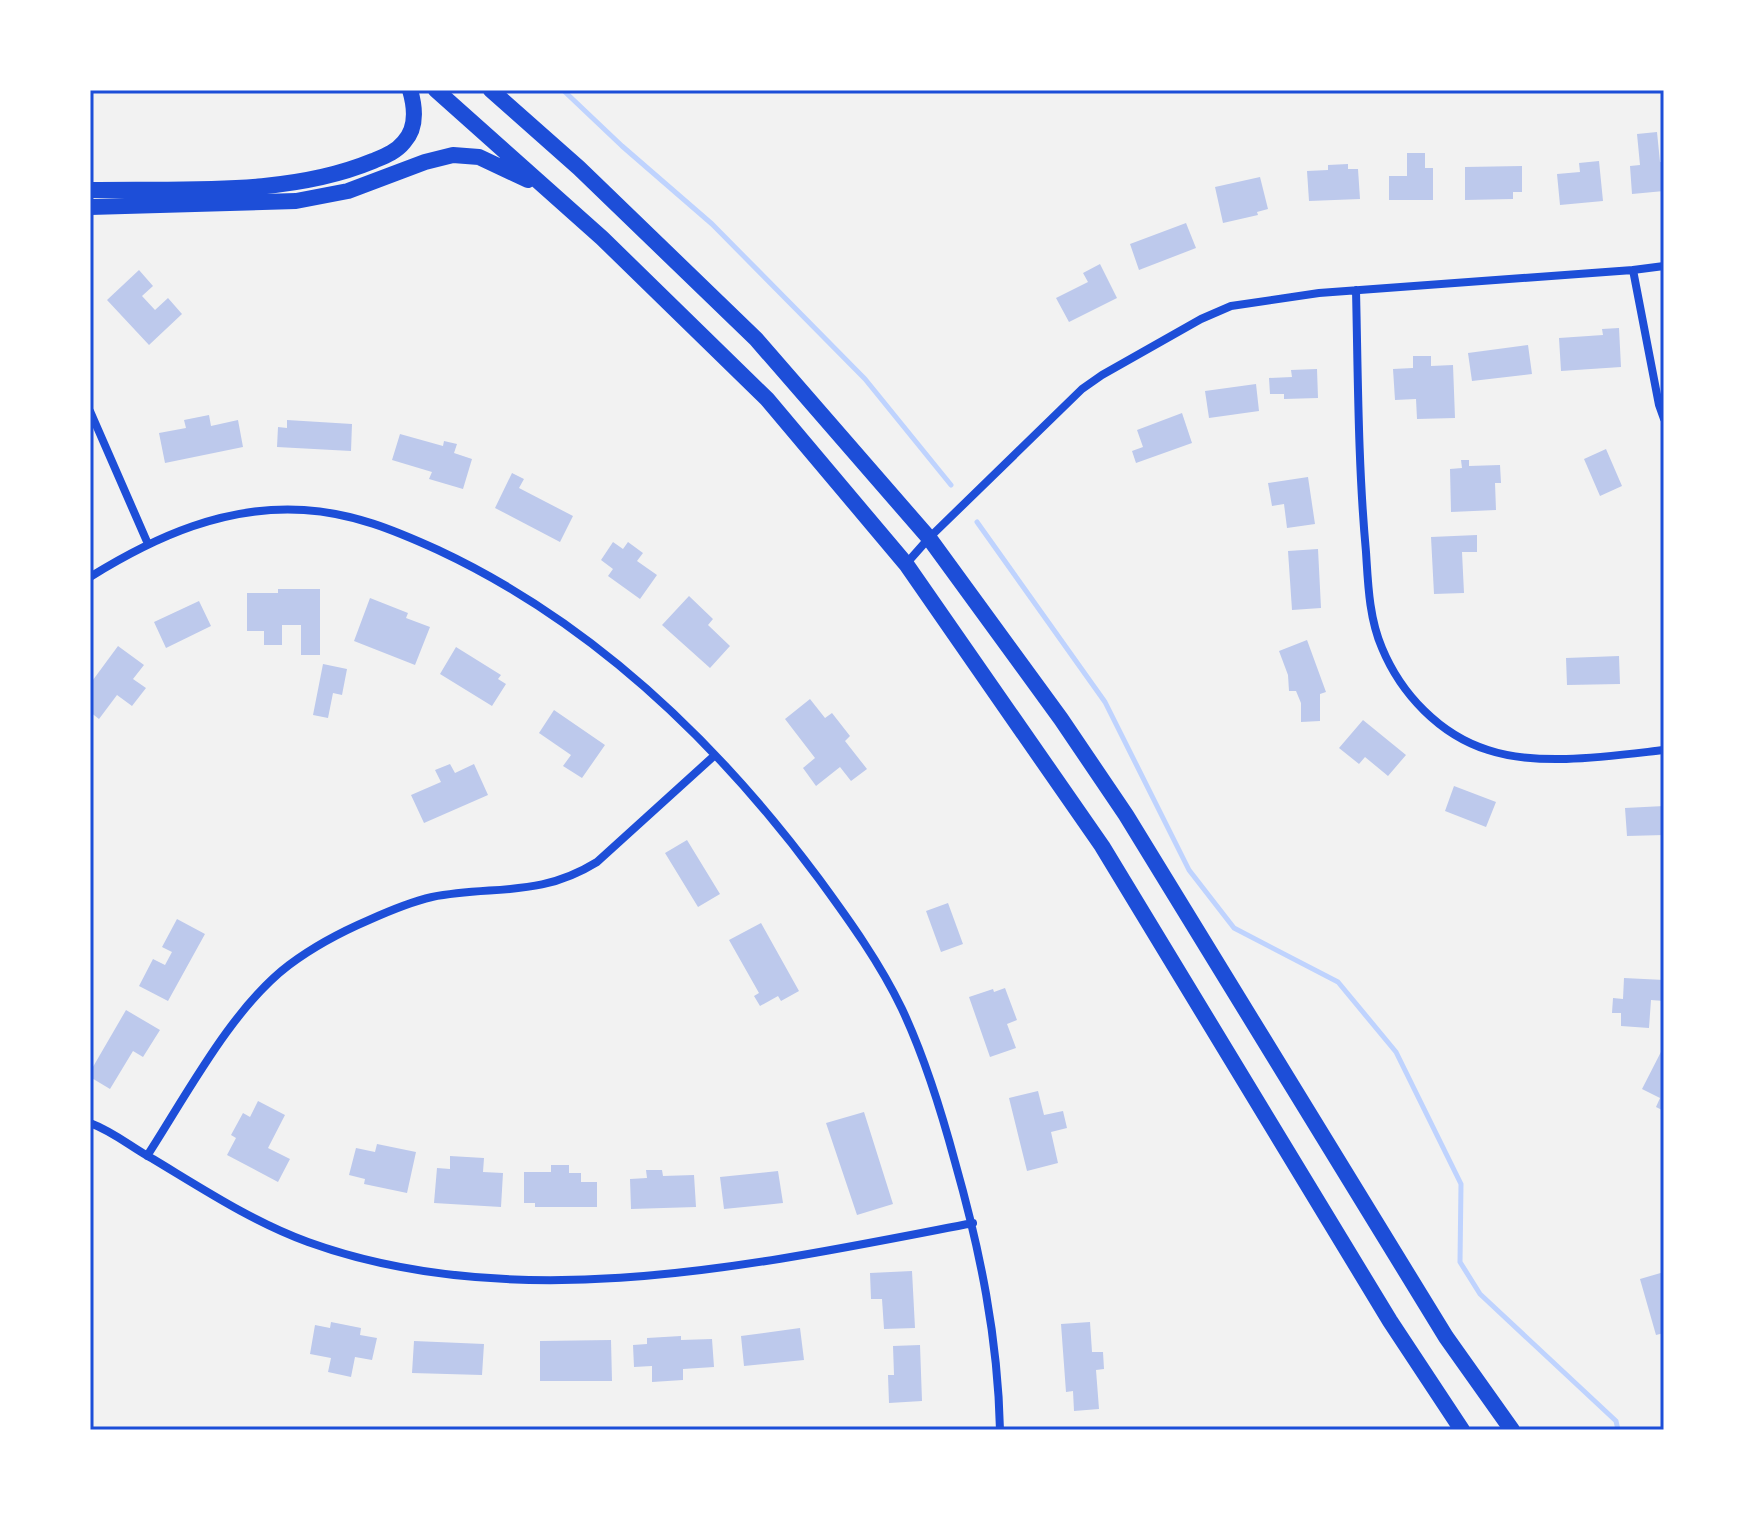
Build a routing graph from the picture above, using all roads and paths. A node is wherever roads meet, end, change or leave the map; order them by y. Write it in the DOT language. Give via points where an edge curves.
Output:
graph roads {
  1 [pos="410,90"];
  2 [pos="436,90"];
  3 [pos="491,90"];
  4 [pos="546,189"];
  5 [pos="90,190"];
  6 [pos="90,207"];
  7 [pos="1664,266"];
  8 [pos="1633,270"];
  9 [pos="1356,290"];
  10 [pos="90,411"];
  11 [pos="1664,419"];
  12 [pos="929,538"];
  13 [pos="148,544"];
  14 [pos="906,564"];
  15 [pos="90,577"];
  16 [pos="1664,750"];
  17 [pos="715,755"];
  18 [pos="90,1123"];
  19 [pos="147,1156"];
  20 [pos="973,1223"];
  21 [pos="1000,1430"];
  22 [pos="1462,1430"];
  23 [pos="1512,1430"];
  1 -- 5 [label="main road" via="414,107 406,141 360,167 270,186"];
  2 -- 4 [label="main road"];
  3 -- 12 [label="main road" via="756,339"];
  4 -- 6 [label="main road" via="479,157 453,155 348,191 296,201"];
  4 -- 14 [label="main road" via="767,399"];
  7 -- 8 [label="street"];
  8 -- 9 [label="street"];
  8 -- 11 [label="street"];
  9 -- 12 [label="street" via="1231,306 1102,375"];
  9 -- 16 [label="street" via="1368,584 1381,647 1399,680 1446,731 1492,752 1564,758"];
  10 -- 13 [label="street"];
  12 -- 14 [label="street"];
  12 -- 23 [label="main road" via="1126,815 1446,1337"];
  13 -- 15 [label="street"];
  13 -- 17 [label="street" via="192,525 264,510 337,514 392,529 466,563 557,616"];
  14 -- 22 [label="main road" via="1102,846"];
  17 -- 19 [label="street" via="577,874 532,888 425,899 356,925 287,967 235,1024"];
  17 -- 20 [label="street" via="789,839 882,972 924,1060"];
  18 -- 19 [label="street"];
  19 -- 20 [label="street" via="270,1226 307,1241 367,1259 457,1275 669,1275"];
  20 -- 21 [label="street" via="993,1329"];
}
